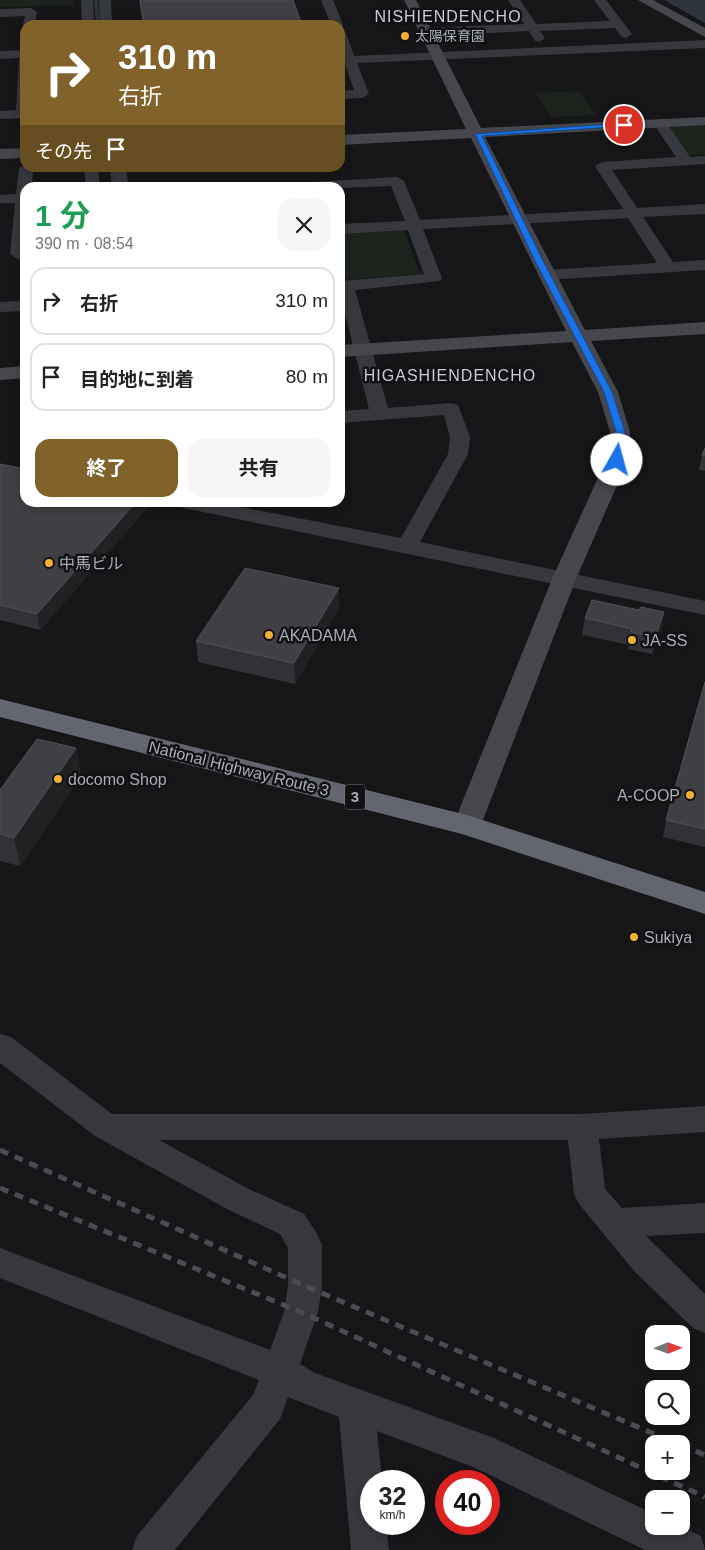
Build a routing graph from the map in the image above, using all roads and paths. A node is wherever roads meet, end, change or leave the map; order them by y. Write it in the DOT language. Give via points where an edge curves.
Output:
graph roads {
  1 [pos="87,0"];
  2 [pos="105,0"];
  3 [pos="327,0"];
  4 [pos="410,0"];
  5 [pos="514,0"];
  6 [pos="600,0"];
  7 [pos="644,0"];
  8 [pos="0,13"];
  9 [pos="30,20"];
  10 [pos="88,20"];
  11 [pos="106,20"];
  12 [pos="335,20"];
  13 [pos="618,24"];
  14 [pos="532,28"];
  15 [pos="425,32"];
  16 [pos="705,33"];
  17 [pos="705,44"];
  18 [pos="636,46"];
  19 [pos="548,50"];
  20 [pos="437,54"];
  21 [pos="0,55"];
  22 [pos="20,56"];
  23 [pos="345,59"];
  24 [pos="345,95"];
  25 [pos="20,114"];
  26 [pos="0,115"];
  27 [pos="705,121"];
  28 [pos="660,123"];
  29 [pos="478,134"];
  30 [pos="345,140"];
  31 [pos="20,153"];
  32 [pos="0,154"];
  33 [pos="705,160"];
  34 [pos="686,161"];
  35 [pos="345,183"];
  36 [pos="20,198"];
  37 [pos="0,199"];
  38 [pos="705,209"];
  39 [pos="632,213"];
  40 [pos="518,219"];
  41 [pos="415,225"];
  42 [pos="345,229"];
  43 [pos="20,254"];
  44 [pos="0,255"];
  45 [pos="705,265"];
  46 [pos="668,267"];
  47 [pos="546,275"];
  48 [pos="345,286"];
  49 [pos="345,292"];
  50 [pos="20,306"];
  51 [pos="0,307"];
  52 [pos="705,328"];
  53 [pos="578,335"];
  54 [pos="363,350"];
  55 [pos="345,351"];
  56 [pos="20,372"];
  57 [pos="0,374"];
  58 [pos="380,414"];
  59 [pos="345,417"];
  60 [pos="208,507"];
  61 [pos="287,507"];
  62 [pos="278,520"];
  63 [pos="407,546"];
  64 [pos="564,579"];
  65 [pos="705,608"];
  66 [pos="0,708"];
  67 [pos="467,825"];
  68 [pos="705,903"];
  69 [pos="0,1046"];
  70 [pos="705,1119"];
  71 [pos="106,1127"];
  72 [pos="582,1127"];
  73 [pos="705,1218"];
  74 [pos="614,1223"];
  75 [pos="0,1263"];
  76 [pos="705,1317"];
  77 [pos="280,1371"];
  78 [pos="356,1406"];
  79 [pos="679,1548"];
  80 [pos="151,1550"];
  81 [pos="370,1550"];
  1 -- 10 [label="street"];
  2 -- 11 [label="street"];
  3 -- 12 [label="street"];
  4 -- 15 [label="street"];
  5 -- 14 [label="street"];
  6 -- 13 [label="street"];
  7 -- 16 [label="street"];
  8 -- 9 [label="street" via="31,12"];
  13 -- 14 [label="street"];
  13 -- 18 [label="street"];
  14 -- 15 [label="street"];
  14 -- 19 [label="street"];
  15 -- 20 [label="street"];
  17 -- 18 [label="street"];
  18 -- 19 [label="street"];
  19 -- 20 [label="street"];
  20 -- 23 [label="street"];
  20 -- 29 [label="street"];
  21 -- 22 [label="street"];
  23 -- 24 [label="street" via="362,94"];
  25 -- 26 [label="street"];
  27 -- 28 [label="street"];
  28 -- 29 [label="street"];
  28 -- 34 [label="street"];
  29 -- 30 [label="street"];
  29 -- 40 [label="street"];
  31 -- 32 [label="street"];
  33 -- 34 [label="street"];
  34 -- 39 [label="street" via="602,166"];
  35 -- 41 [label="street" via="397,181"];
  36 -- 37 [label="street"];
  38 -- 39 [label="street"];
  39 -- 40 [label="street"];
  39 -- 46 [label="street"];
  40 -- 41 [label="street"];
  40 -- 47 [label="street"];
  41 -- 42 [label="street"];
  41 -- 48 [label="street" via="434,278"];
  43 -- 44 [label="street"];
  45 -- 46 [label="street"];
  46 -- 47 [label="street"];
  47 -- 53 [label="street"];
  49 -- 54 [label="street"];
  50 -- 51 [label="street"];
  52 -- 53 [label="street"];
  53 -- 54 [label="street"];
  53 -- 64 [label="street" via="608,392 620,432 617,460"];
  54 -- 55 [label="street"];
  54 -- 58 [label="street"];
  56 -- 57 [label="street"];
  58 -- 59 [label="street"];
  58 -- 63 [label="street" via="452,409 460,436 458,454"];
  60 -- 62 [label="street"];
  61 -- 62 [label="street"];
  62 -- 63 [label="street"];
  63 -- 64 [label="street"];
  64 -- 65 [label="street"];
  64 -- 67 [label="street"];
  66 -- 67 [label="highway, National Highway Route 3 / 3"];
  67 -- 68 [label="highway, National Highway Route 3 / 3"];
  69 -- 71 [label="street"];
  70 -- 72 [label="street"];
  71 -- 72 [label="street"];
  71 -- 77 [label="street" via="238,1199 292,1224 305,1245 304,1286 300,1312"];
  72 -- 74 [label="street" via="590,1194"];
  73 -- 74 [label="street"];
  74 -- 76 [label="street" via="647,1261"];
  75 -- 77 [label="street"];
  77 -- 78 [label="street" via="304,1387"];
  77 -- 80 [label="street" via="267,1406"];
  78 -- 79 [label="street" via="481,1451"];
  78 -- 81 [label="street"];
}
